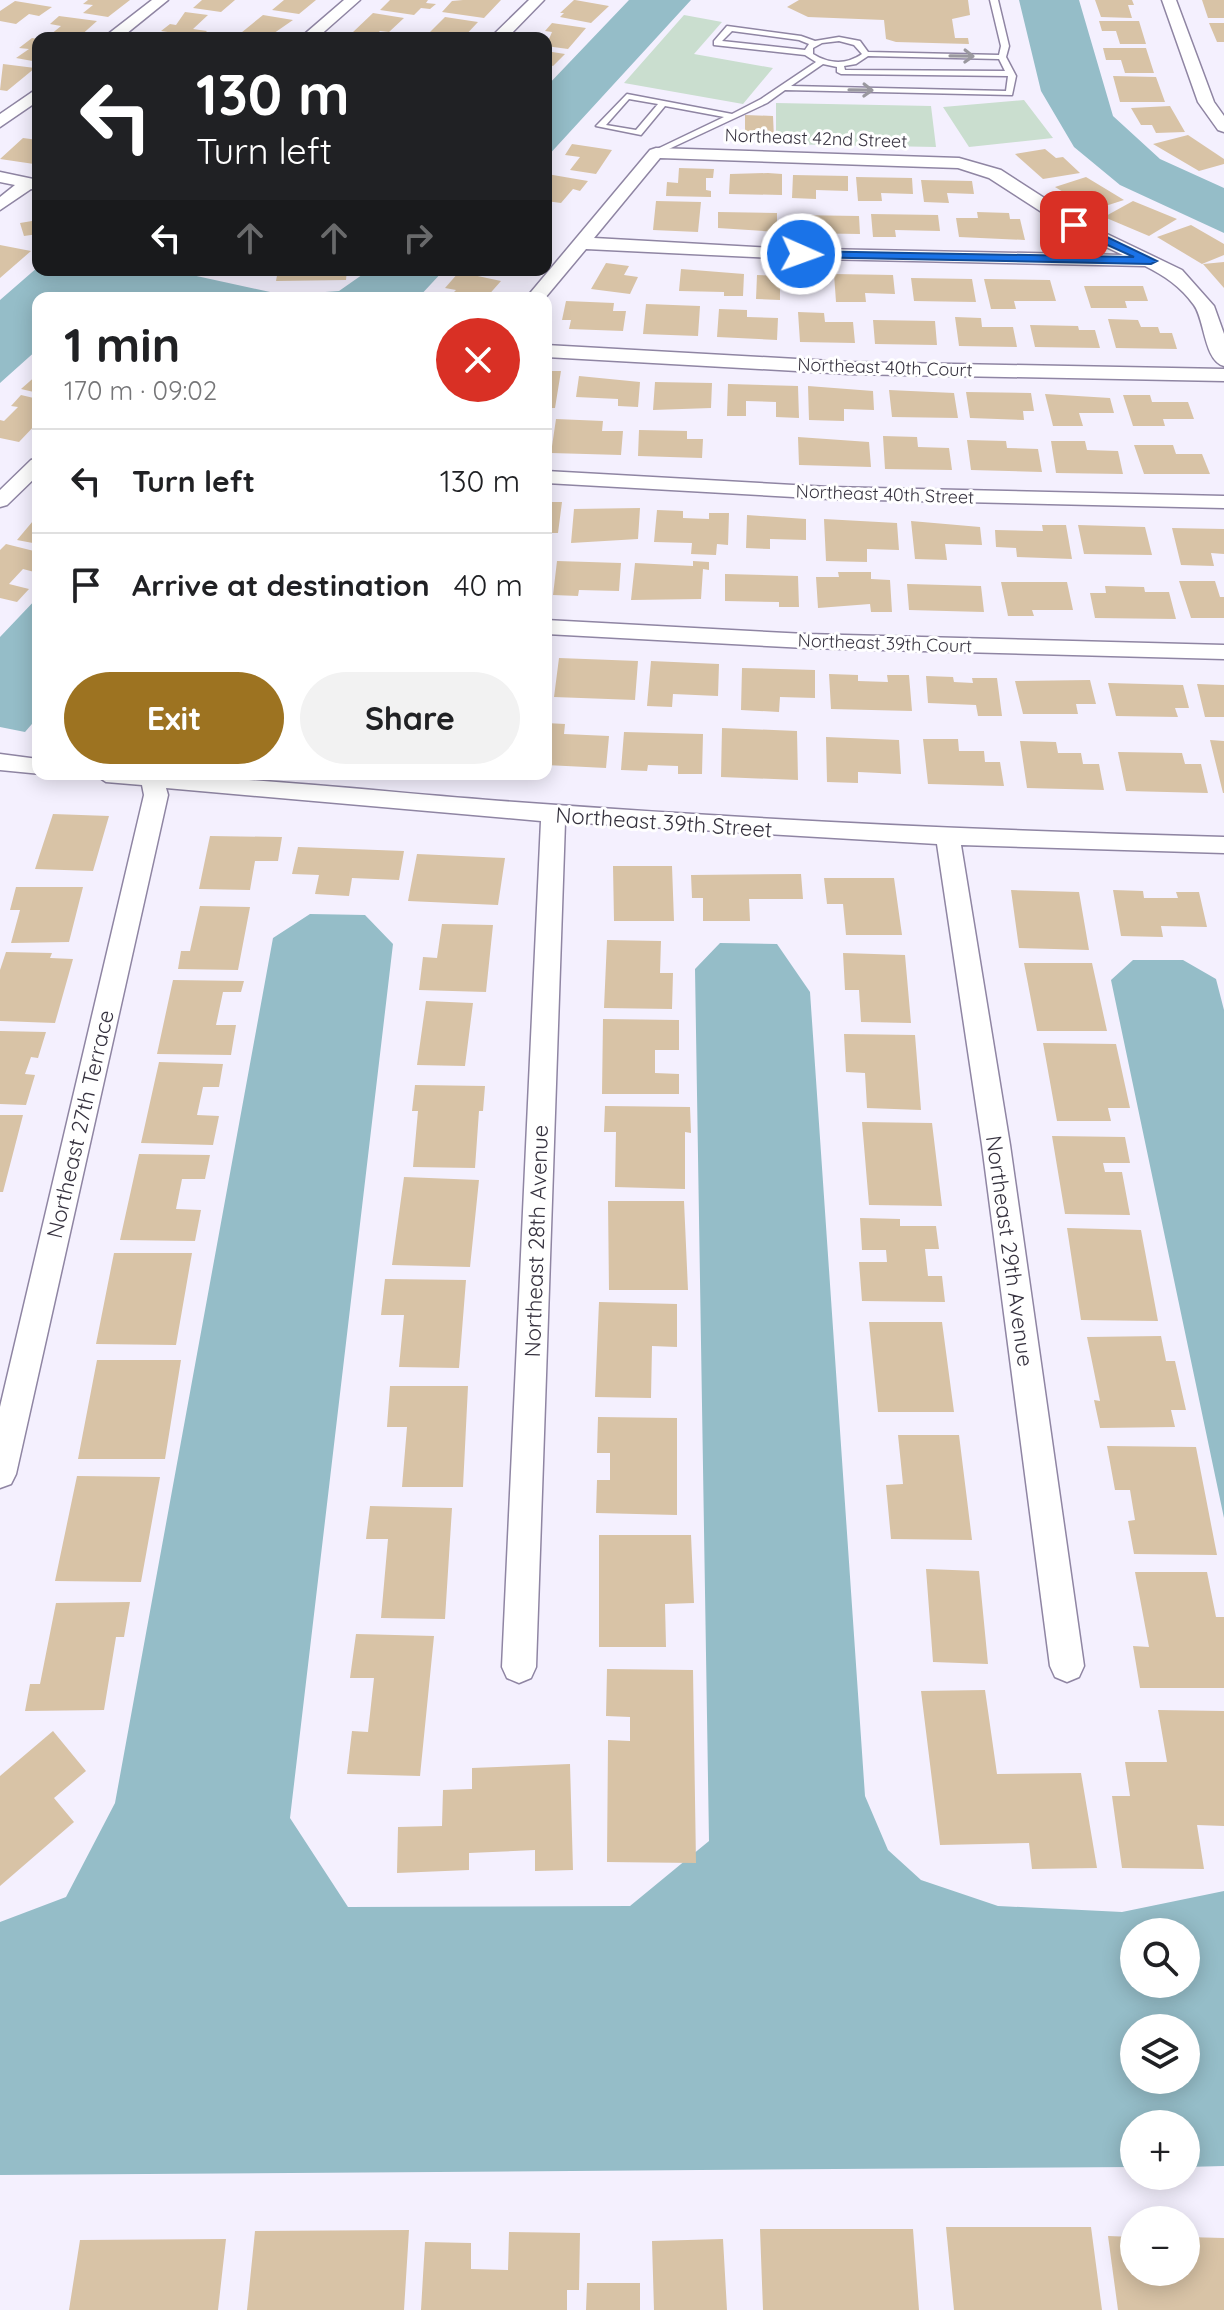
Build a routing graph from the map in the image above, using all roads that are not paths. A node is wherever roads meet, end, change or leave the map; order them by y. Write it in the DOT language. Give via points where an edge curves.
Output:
graph roads {
  1 [pos="161,0"];
  2 [pos="353,0"];
  3 [pos="537,0"];
  4 [pos="994,0"];
  5 [pos="1169,0"];
  6 [pos="119,32"];
  7 [pos="315,32"];
  8 [pos="504,32"];
  9 [pos="813,43"];
  10 [pos="808,53"];
  11 [pos="866,54"];
  12 [pos="1002,57"];
  13 [pos="821,62"];
  14 [pos="840,64"];
  15 [pos="1011,73"];
  16 [pos="783,88"];
  17 [pos="32,98"];
  18 [pos="663,103"];
  19 [pos="732,116"];
  20 [pos="0,122"];
  21 [pos="1224,127"];
  22 [pos="656,153"];
  23 [pos="0,177"];
  24 [pos="32,184"];
  25 [pos="32,185"];
  26 [pos="0,205"];
  27 [pos="580,243"];
  28 [pos="1151,261"];
  29 [pos="540,292"];
  30 [pos="552,351"];
  31 [pos="1224,360"];
  32 [pos="1224,375"];
  33 [pos="32,470"];
  34 [pos="552,477"];
  35 [pos="0,501"];
  36 [pos="1224,502"];
  37 [pos="552,627"];
  38 [pos="1224,652"];
  39 [pos="0,762"];
  40 [pos="32,767"];
  41 [pos="152,780"];
  42 [pos="192,780"];
  43 [pos="553,815"];
  44 [pos="948,837"];
  45 [pos="1224,845"];
  46 [pos="0,1474"];
  47 [pos="1067,1666"];
  48 [pos="519,1667"];
  1 -- 6 [label="street"];
  2 -- 7 [label="street"];
  3 -- 8 [label="street"];
  4 -- 12 [label="lane" via="1005,46"];
  5 -- 21 [label="street" via="1206,102"];
  9 -- 10 [label="lane"];
  9 -- 10 [label="lane" via="730,28 717,43"];
  9 -- 11 [label="lane" via="848,40 863,46"];
  10 -- 13 [label="lane"];
  11 -- 12 [label="lane, one-way"];
  11 -- 14 [label="lane"];
  12 -- 15 [label="lane"];
  13 -- 14 [label="lane"];
  13 -- 16 [label="lane"];
  14 -- 15 [label="lane" via="841,72"];
  16 -- 15 [label="lane, one-way" via="1009,93"];
  16 -- 19 [label="lane"];
  17 -- 20 [label="street"];
  18 -- 18 [label="lane" via="627,96 600,126 638,133"];
  18 -- 19 [label="lane"];
  19 -- 22 [label="lane"];
  22 -- 27 [label="street"];
  22 -- 28 [label="street, Northeast 42nd Street" via="975,166 1074,225"];
  23 -- 24 [label="street"];
  25 -- 26 [label="street"];
  27 -- 28 [label="street"];
  27 -- 29 [label="street"];
  28 -- 31 [label="street" via="1176,274 1205,306"];
  30 -- 32 [label="street, Northeast 40th Court" via="849,368"];
  33 -- 35 [label="street"];
  34 -- 36 [label="street, Northeast 40th Street" via="829,493"];
  37 -- 38 [label="street, Northeast 39th Court" via="806,641"];
  39 -- 40 [label="street"];
  41 -- 46 [label="street, Northeast 27th Terrace" via="156,795"];
  42 -- 43 [label="street, Northeast 39th Street"];
  43 -- 44 [label="street, Northeast 39th Street"];
  43 -- 48 [label="street, Northeast 28th Avenue"];
  44 -- 45 [label="street, Northeast 39th Street"];
  44 -- 47 [label="street, Northeast 29th Avenue"];
}
